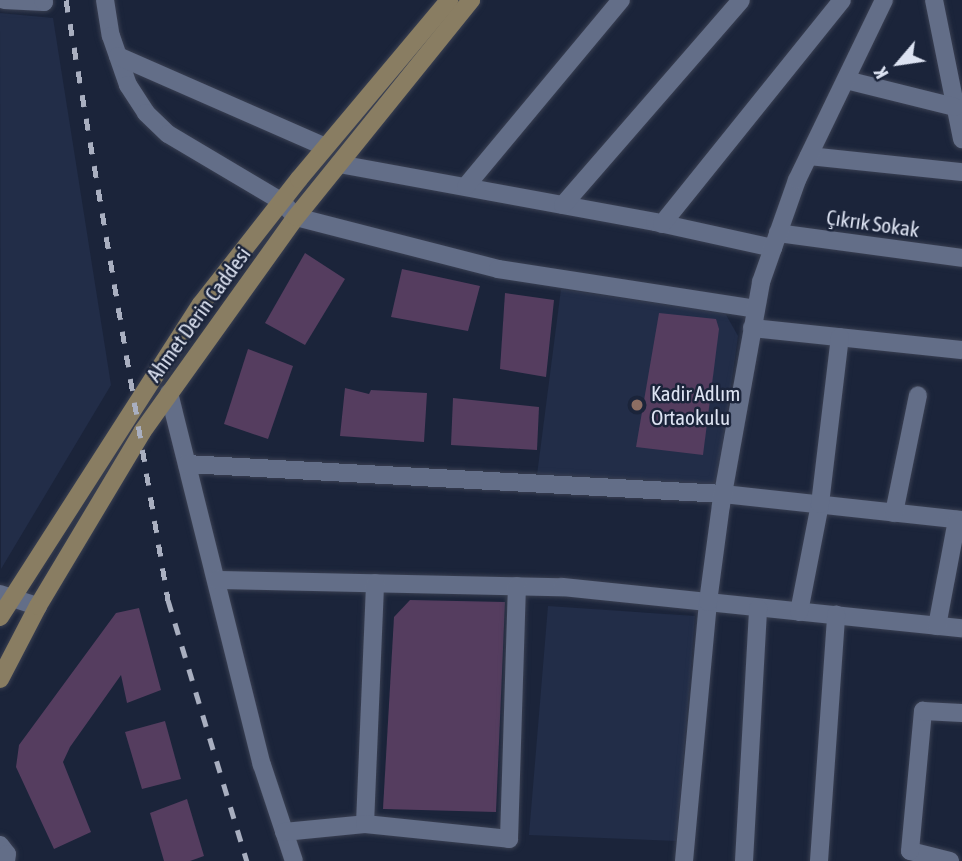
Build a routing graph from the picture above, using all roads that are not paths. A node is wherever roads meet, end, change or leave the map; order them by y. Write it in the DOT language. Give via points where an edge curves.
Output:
graph roads {
  1 [pos="4,0"];
  2 [pos="43,0"];
  3 [pos="105,0"];
  4 [pos="449,0"];
  5 [pos="471,0"];
  6 [pos="621,0"];
  7 [pos="741,0"];
  8 [pos="842,0"];
  9 [pos="934,0"];
  10 [pos="878,2"];
  11 [pos="118,56"];
  12 [pos="846,80"];
  13 [pos="956,107"];
  14 [pos="962,139"];
  15 [pos="325,147"];
  16 [pos="809,156"];
  17 [pos="339,163"];
  18 [pos="962,172"];
  19 [pos="466,186"];
  20 [pos="281,201"];
  21 [pos="563,205"];
  22 [pos="296,217"];
  23 [pos="662,224"];
  24 [pos="776,240"];
  25 [pos="962,258"];
  26 [pos="756,309"];
  27 [pos="752,328"];
  28 [pos="841,337"];
  29 [pos="962,350"];
  30 [pos="169,393"];
  31 [pos="918,395"];
  32 [pos="187,464"];
  33 [pos="723,494"];
  34 [pos="820,504"];
  35 [pos="894,513"];
  36 [pos="959,520"];
  37 [pos="217,580"];
  38 [pos="375,583"];
  39 [pos="517,586"];
  40 [pos="5,596"];
  41 [pos="708,603"];
  42 [pos="38,606"];
  43 [pos="758,608"];
  44 [pos="799,612"];
  45 [pos="836,615"];
  46 [pos="0,617"];
  47 [pos="937,625"];
  48 [pos="962,628"];
  49 [pos="0,679"];
  50 [pos="962,713"];
  51 [pos="365,824"];
  52 [pos="284,832"];
  53 [pos="0,845"];
  54 [pos="6,861"];
  55 [pos="294,861"];
  56 [pos="684,861"];
  57 [pos="744,861"];
  58 [pos="819,861"];
  59 [pos="950,861"];
  1 -- 2 [label="street"];
  3 -- 11 [label="street"];
  4 -- 15 [label="main road, Ahmet Derin Caddesi"];
  5 -- 17 [label="main road, Ahmet Derin Caddesi"];
  6 -- 19 [label="street"];
  7 -- 21 [label="street"];
  8 -- 23 [label="street"];
  9 -- 13 [label="street"];
  10 -- 12 [label="street"];
  11 -- 15 [label="street"];
  11 -- 20 [label="street" via="128,85 168,134"];
  12 -- 13 [label="street"];
  12 -- 16 [label="street"];
  13 -- 14 [label="street"];
  15 -- 20 [label="main road, Ahmet Derin Caddesi"];
  16 -- 18 [label="street"];
  16 -- 24 [label="street"];
  17 -- 19 [label="street, Çıkrık Sokak"];
  17 -- 22 [label="main road, Ahmet Derin Caddesi"];
  19 -- 21 [label="street, Çıkrık Sokak"];
  20 -- 22 [label="street"];
  20 -- 40 [label="main road, Ahmet Derin Caddesi" via="201,304"];
  21 -- 23 [label="street, Çıkrık Sokak"];
  22 -- 26 [label="street" via="498,269"];
  22 -- 30 [label="main road, Ahmet Derin Caddesi"];
  23 -- 24 [label="street, Çıkrık Sokak"];
  24 -- 25 [label="street, Çıkrık Sokak"];
  24 -- 26 [label="street"];
  26 -- 27 [label="street"];
  27 -- 28 [label="street"];
  27 -- 33 [label="street"];
  28 -- 29 [label="street"];
  28 -- 34 [label="street"];
  30 -- 32 [label="street"];
  30 -- 42 [label="main road, Ahmet Derin Caddesi"];
  31 -- 35 [label="street"];
  32 -- 33 [label="street"];
  32 -- 37 [label="street"];
  33 -- 34 [label="street"];
  33 -- 41 [label="street"];
  34 -- 35 [label="street"];
  34 -- 44 [label="street"];
  35 -- 36 [label="street"];
  36 -- 47 [label="street"];
  37 -- 38 [label="street"];
  37 -- 52 [label="street" via="262,765"];
  38 -- 39 [label="street"];
  38 -- 51 [label="street"];
  39 -- 41 [label="street"];
  39 -- 51 [label="street" via="509,839"];
  40 -- 42 [label="street"];
  40 -- 46 [label="main road, Ahmet Derin Caddesi"];
  41 -- 43 [label="street"];
  41 -- 56 [label="street"];
  42 -- 49 [label="main road, Ahmet Derin Caddesi"];
  43 -- 44 [label="street"];
  43 -- 57 [label="street"];
  44 -- 45 [label="street"];
  45 -- 47 [label="street"];
  45 -- 58 [label="street"];
  47 -- 48 [label="street"];
  50 -- 59 [label="street" via="923,711 910,851"];
  51 -- 52 [label="street"];
  52 -- 55 [label="street"];
  53 -- 54 [label="street"];
}
